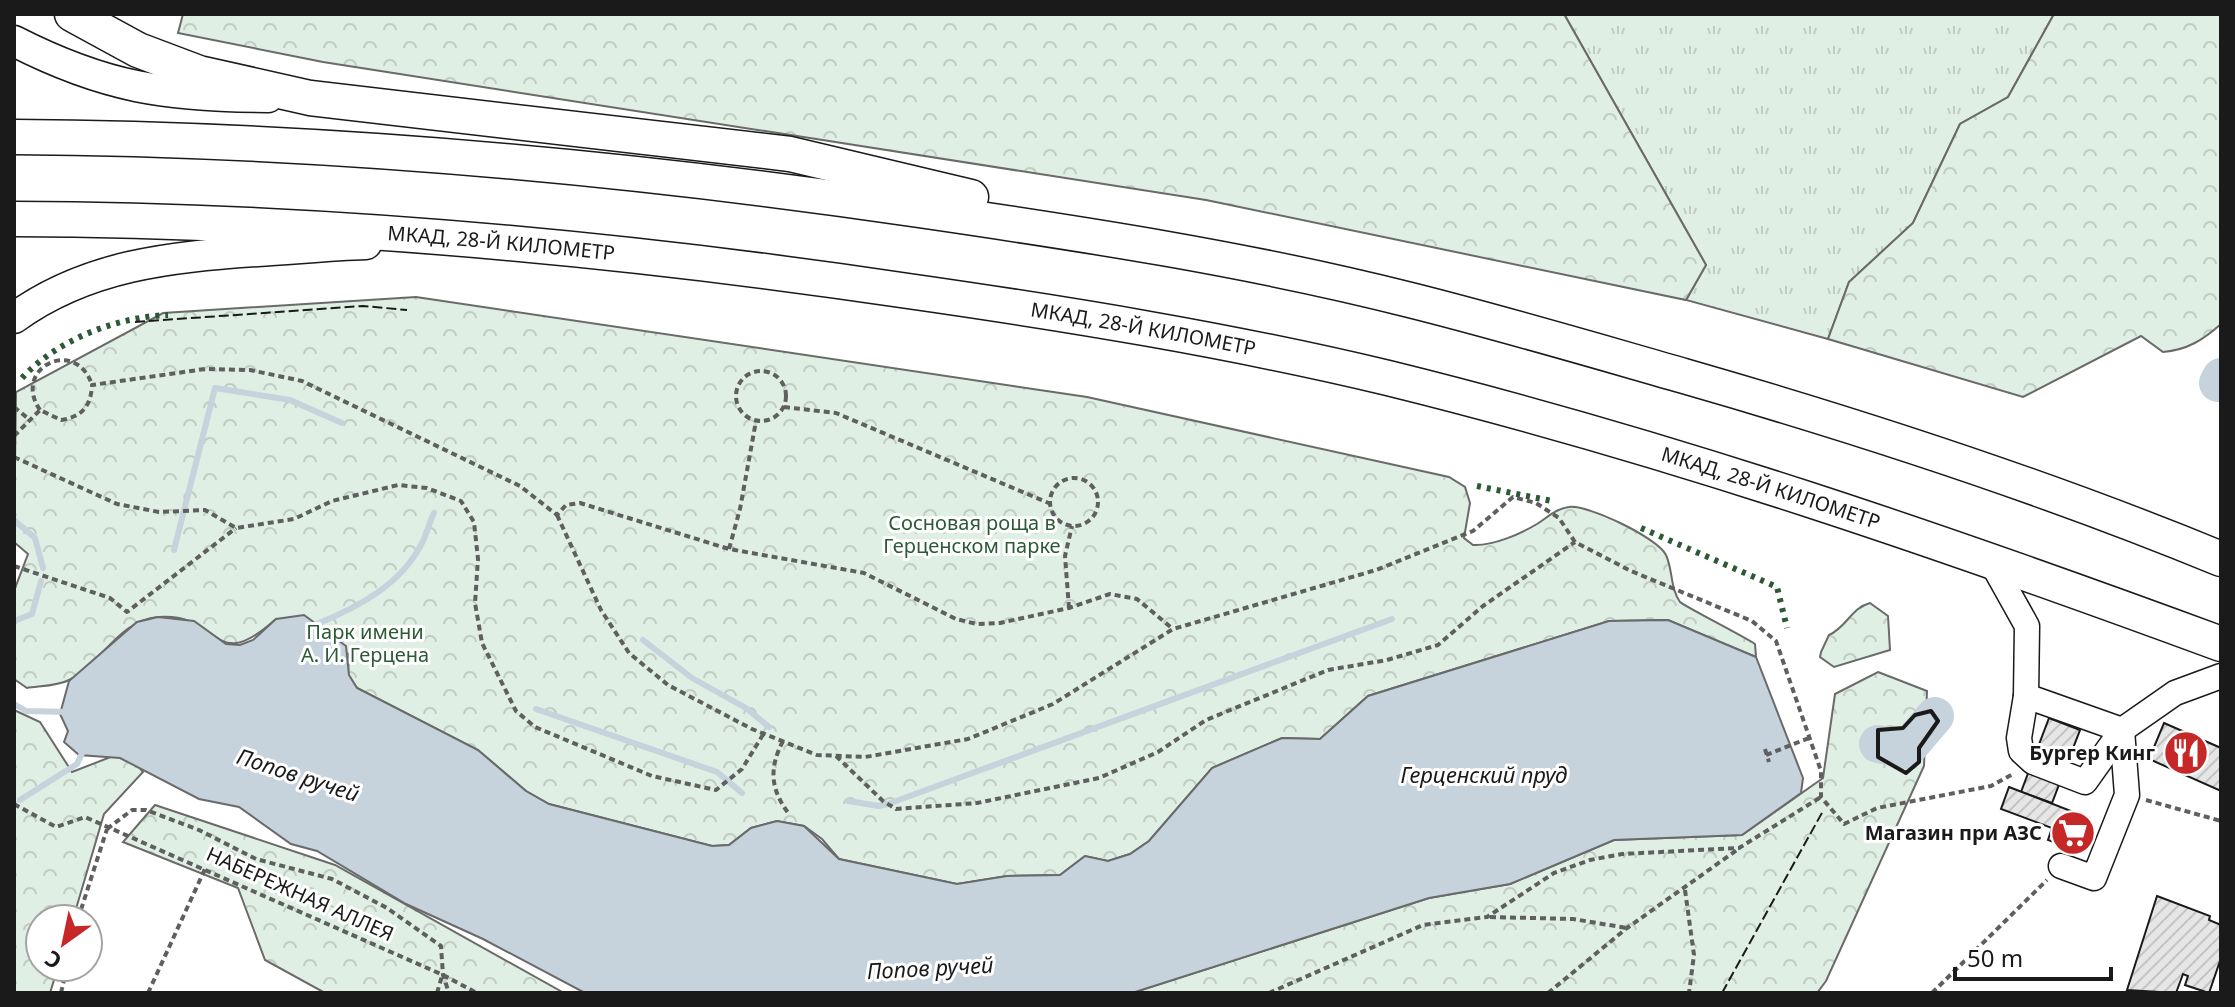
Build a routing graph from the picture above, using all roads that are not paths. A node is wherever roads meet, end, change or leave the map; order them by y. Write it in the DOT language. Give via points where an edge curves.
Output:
graph roads {
  1 [pos="72,14"];
  2 [pos="14,41"];
  3 [pos="310,98"];
  4 [pos="20,137"];
  5 [pos="18,223"];
  6 [pos="507,242"];
  7 [pos="1274,269"];
  8 [pos="14,318"];
  9 [pos="1989,558"];
  10 [pos="2221,559"];
  11 [pos="2221,644"];
  12 [pos="2221,676"];
  13 [pos="2026,696"];
  14 [pos="2122,730"];
  15 [pos="2061,866"];
  1 -- 3 [label="highway" via="138,50 199,73"];
  2 -- 3 [label="main road" via="54,62 125,86 193,96"];
  3 -- 7 [label="highway" via="790,154"];
  4 -- 7 [label="highway" via="387,151 642,173 1142,242"];
  5 -- 6 [label="highway, МКАД, 28-Й КИЛОМЕТР" via="137,221"];
  6 -- 8 [label="main road" via="173,256 93,275"];
  6 -- 9 [label="highway, МКАД, 28-Й КИЛОМЕТР" via="886,287 1128,323 1257,350 1388,378 1767,484"];
  7 -- 10 [label="highway" via="1407,299 1790,406"];
  9 -- 11 [label="highway, МКАД, 28-Й КИЛОМЕТР"];
  9 -- 13 [label="lane" via="2027,626"];
  12 -- 14 [label="lane" via="2175,693"];
  13 -- 14 [label="lane"];
  13 -- 14 [label="lane" via="2021,751 2033,762 2085,782"];
  14 -- 15 [label="lane" via="2127,795 2094,878"];
}
